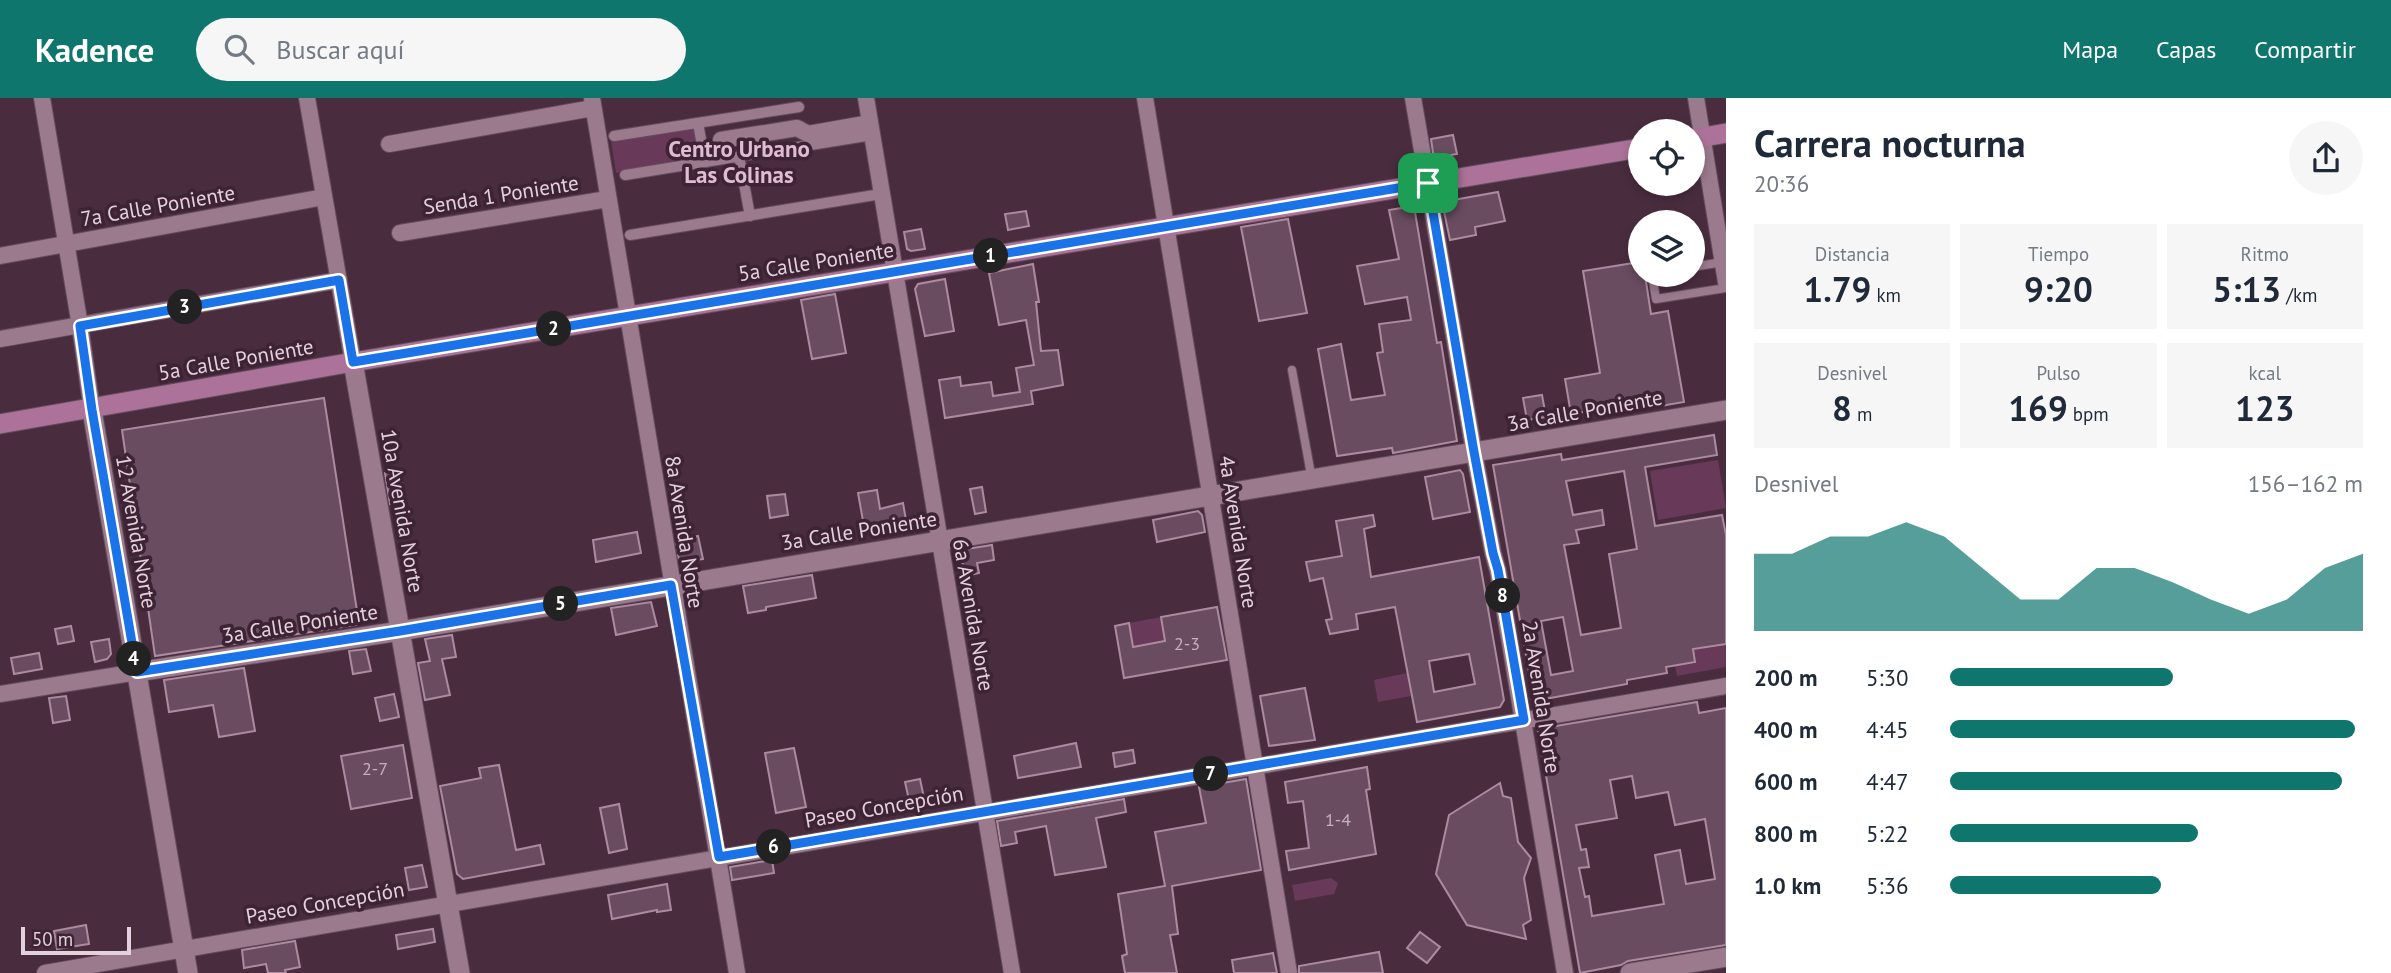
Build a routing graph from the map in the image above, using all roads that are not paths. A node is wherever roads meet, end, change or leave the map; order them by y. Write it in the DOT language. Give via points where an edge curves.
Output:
graph roads {
  1 [pos="42,98"];
  2 [pos="307,98"];
  3 [pos="866,98"];
  4 [pos="1144,98"];
  5 [pos="1413,98"];
  6 [pos="1696,98"];
  7 [pos="592,103"];
  8 [pos="799,107"];
  9 [pos="1697,119"];
  10 [pos="698,123"];
  11 [pos="871,129"];
  12 [pos="1726,134"];
  13 [pos="614,136"];
  14 [pos="1705,138"];
  15 [pos="721,140"];
  16 [pos="389,145"];
  17 [pos="1628,150"];
  18 [pos="739,156"];
  19 [pos="705,162"];
  20 [pos="625,175"];
  21 [pos="1705,177"];
  22 [pos="1428,183"];
  23 [pos="881,194"];
  24 [pos="324,197"];
  25 [pos="608,199"];
  26 [pos="750,216"];
  27 [pos="1166,227"];
  28 [pos="400,233"];
  29 [pos="630,235"];
  30 [pos="66,244"];
  31 [pos="0,256"];
  32 [pos="1723,262"];
  33 [pos="1705,265"];
  34 [pos="894,272"];
  35 [pos="339,280"];
  36 [pos="1726,282"];
  37 [pos="1654,287"];
  38 [pos="1726,288"];
  39 [pos="627,317"];
  40 [pos="80,326"];
  41 [pos="0,339"];
  42 [pos="353,362"];
  43 [pos="1292,370"];
  44 [pos="92,410"];
  45 [pos="1726,410"];
  46 [pos="0,424"];
  47 [pos="1474,452"];
  48 [pos="1312,480"];
  49 [pos="1210,497"];
  50 [pos="939,541"];
  51 [pos="671,585"];
  52 [pos="400,631"];
  53 [pos="137,672"];
  54 [pos="1726,685"];
  55 [pos="0,695"];
  56 [pos="1524,720"];
  57 [pos="1256,767"];
  58 [pos="985,811"];
  59 [pos="719,857"];
  60 [pos="448,904"];
  61 [pos="184,949"];
  62 [pos="1726,957"];
  63 [pos="45,973"];
  64 [pos="188,973"];
  65 [pos="460,973"];
  66 [pos="737,973"];
  67 [pos="1012,973"];
  68 [pos="1289,973"];
  69 [pos="1565,973"];
  70 [pos="1630,973"];
  1 -- 30 [label="street, 12 Avenida Norte"];
  2 -- 24 [label="street, 10a Avenida Norte"];
  3 -- 11 [label="street, 6a Avenida Norte"];
  4 -- 27 [label="street, 4a Avenida Norte"];
  5 -- 22 [label="street, 2a Avenida Norte"];
  6 -- 9 [label="street"];
  7 -- 16 [label="street"];
  7 -- 25 [label="street, 8a Avenida Norte"];
  8 -- 10 [label="street"];
  10 -- 13 [label="street"];
  10 -- 19 [label="street"];
  11 -- 15 [label="street" via="808,134 797,128"];
  11 -- 18 [label="street"];
  11 -- 23 [label="street, 6a Avenida Norte"];
  12 -- 14 [label="main road"];
  17 -- 22 [label="main road, 5a Calle Poniente"];
  18 -- 19 [label="street"];
  18 -- 26 [label="street"];
  19 -- 20 [label="street"];
  21 -- 32 [label="street"];
  22 -- 27 [label="main road, 5a Calle Poniente"];
  22 -- 47 [label="street, 2a Avenida Norte"];
  23 -- 26 [label="street"];
  23 -- 34 [label="street, 6a Avenida Norte"];
  24 -- 30 [label="street, 7a Calle Poniente"];
  24 -- 35 [label="street, 10a Avenida Norte"];
  25 -- 28 [label="street, Senda 1 Poniente"];
  25 -- 39 [label="street, 8a Avenida Norte"];
  26 -- 29 [label="street"];
  27 -- 34 [label="main road, 5a Calle Poniente"];
  27 -- 49 [label="street, 4a Avenida Norte"];
  30 -- 31 [label="street, 7a Calle Poniente"];
  30 -- 40 [label="street, 12 Avenida Norte"];
  32 -- 33 [label="lane"];
  32 -- 36 [label="street"];
  34 -- 39 [label="main road, 5a Calle Poniente"];
  34 -- 50 [label="street, 6a Avenida Norte"];
  35 -- 40 [label="street"];
  35 -- 42 [label="street, 10a Avenida Norte"];
  37 -- 38 [label="lane" via="1656,299"];
  39 -- 42 [label="main road, 5a Calle Poniente"];
  39 -- 51 [label="street, 8a Avenida Norte"];
  40 -- 41 [label="street"];
  40 -- 44 [label="street, 12 Avenida Norte"];
  42 -- 44 [label="main road, 5a Calle Poniente"];
  42 -- 52 [label="street, 10a Avenida Norte"];
  43 -- 48 [label="lane"];
  44 -- 46 [label="main road, 5a Calle Poniente"];
  44 -- 53 [label="street, 12 Avenida Norte"];
  45 -- 47 [label="street, 3a Calle Poniente"];
  47 -- 48 [label="street, 3a Calle Poniente"];
  47 -- 56 [label="street, 2a Avenida Norte"];
  48 -- 49 [label="street, 3a Calle Poniente"];
  49 -- 50 [label="street, 3a Calle Poniente"];
  49 -- 57 [label="street, 4a Avenida Norte"];
  50 -- 51 [label="street, 3a Calle Poniente"];
  50 -- 58 [label="street, 6a Avenida Norte"];
  51 -- 52 [label="street, 3a Calle Poniente"];
  51 -- 59 [label="street, 8a Avenida Norte"];
  52 -- 53 [label="street, 3a Calle Poniente"];
  52 -- 60 [label="street, 10a Avenida Norte"];
  53 -- 55 [label="street, 3a Calle Poniente"];
  53 -- 61 [label="street, 12 Avenida Norte"];
  54 -- 56 [label="street, Paseo Concepción"];
  56 -- 57 [label="street, Paseo Concepción"];
  56 -- 69 [label="street, 2a Avenida Norte"];
  57 -- 58 [label="street, Paseo Concepción"];
  57 -- 68 [label="street, 4a Avenida Norte"];
  58 -- 59 [label="street, Paseo Concepción"];
  58 -- 67 [label="street, 6a Avenida Norte"];
  59 -- 60 [label="street, Paseo Concepción"];
  59 -- 66 [label="street, 8a Avenida Norte"];
  60 -- 61 [label="street, Paseo Concepción"];
  60 -- 65 [label="street, 10a Avenida Norte"];
  61 -- 63 [label="street, Paseo Concepción"];
  61 -- 64 [label="street, 12 Avenida Norte"];
  62 -- 70 [label="street"];
}
